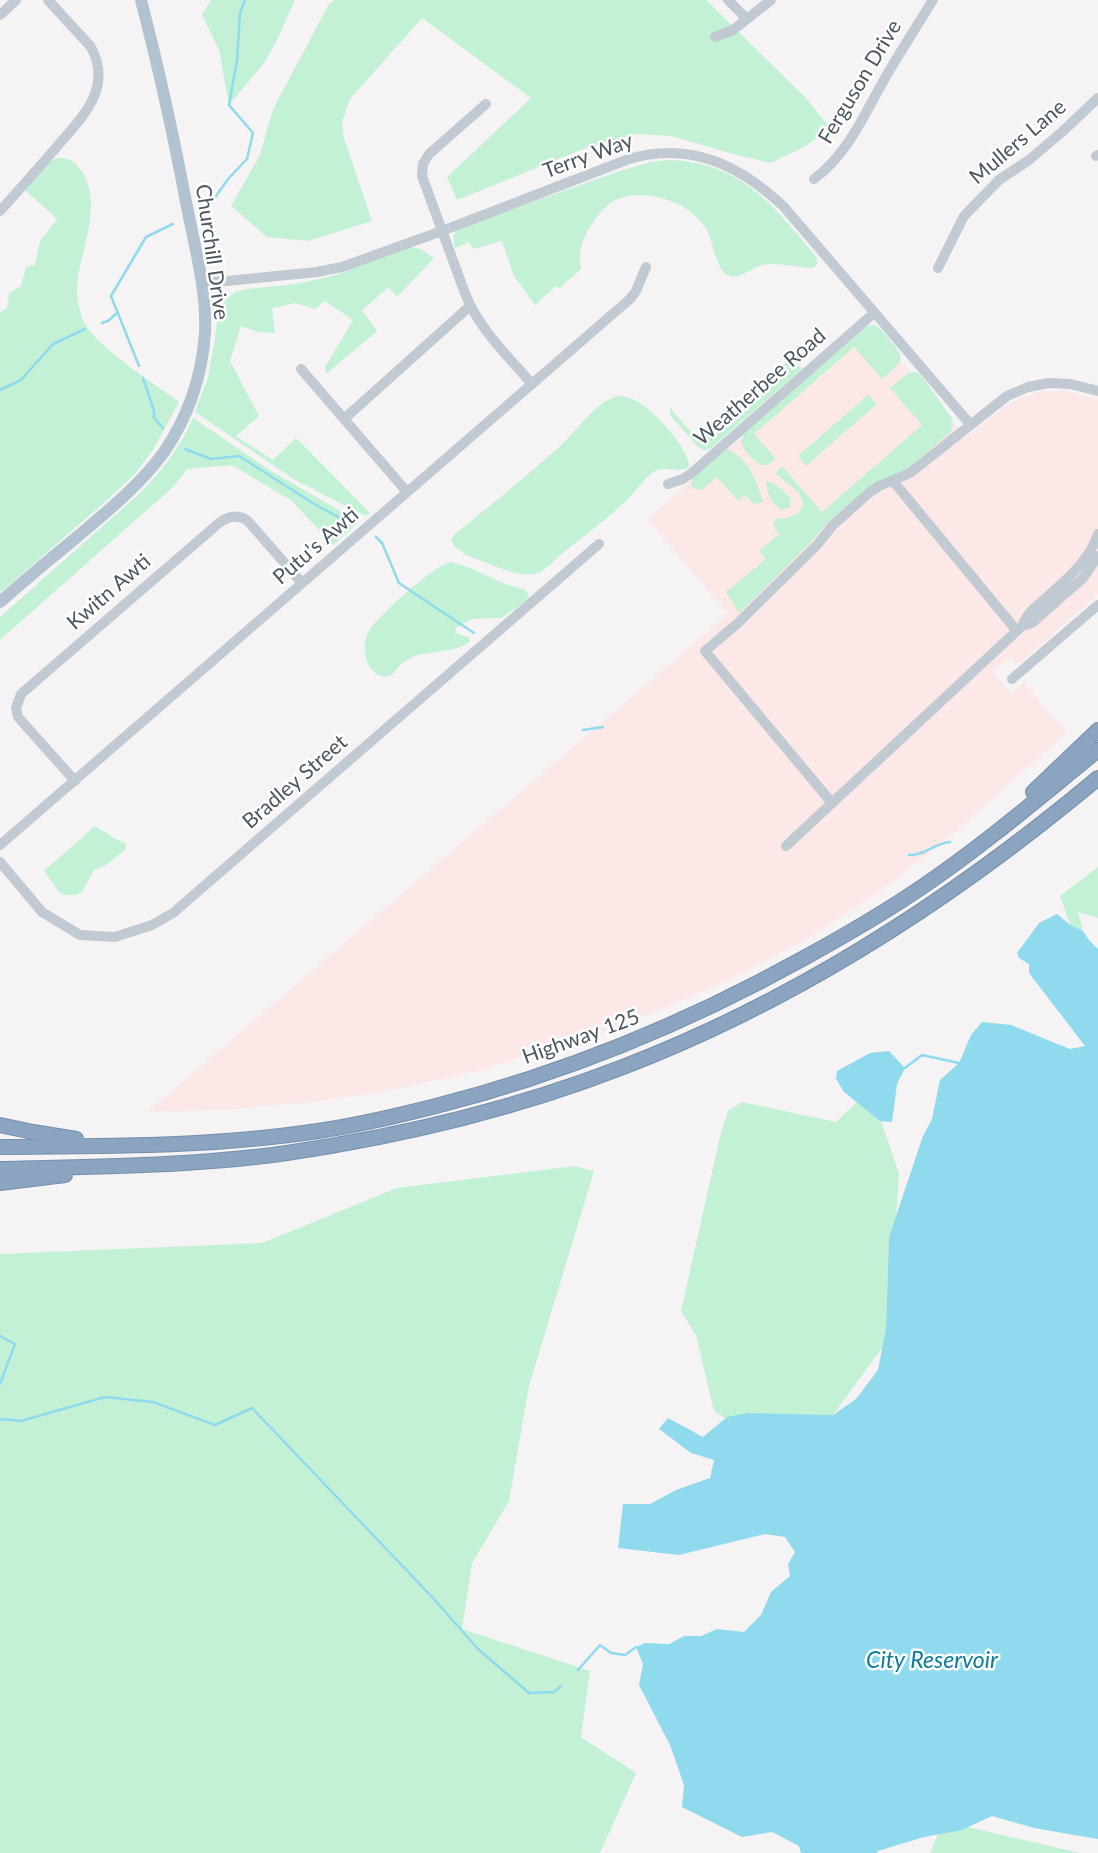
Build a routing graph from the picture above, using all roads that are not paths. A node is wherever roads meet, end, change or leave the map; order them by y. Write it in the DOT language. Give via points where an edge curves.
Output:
graph roads {
  1 [pos="16,0"];
  2 [pos="48,0"];
  3 [pos="141,0"];
  4 [pos="728,0"];
  5 [pos="771,0"];
  6 [pos="933,0"];
  7 [pos="0,15"];
  8 [pos="747,19"];
  9 [pos="715,37"];
  10 [pos="1098,98"];
  11 [pos="486,104"];
  12 [pos="814,179"];
  13 [pos="0,211"];
  14 [pos="442,231"];
  15 [pos="646,267"];
  16 [pos="939,268"];
  17 [pos="201,281"];
  18 [pos="470,306"];
  19 [pos="874,313"];
  20 [pos="301,369"];
  21 [pos="532,384"];
  22 [pos="1098,391"];
  23 [pos="344,419"];
  24 [pos="970,424"];
  25 [pos="892,481"];
  26 [pos="668,484"];
  27 [pos="407,492"];
  28 [pos="1098,534"];
  29 [pos="599,544"];
  30 [pos="1098,556"];
  31 [pos="302,583"];
  32 [pos="0,602"];
  33 [pos="1098,605"];
  34 [pos="1019,628"];
  35 [pos="1012,679"];
  36 [pos="1098,730"];
  37 [pos="1098,750"];
  38 [pos="1098,780"];
  39 [pos="75,781"];
  40 [pos="832,803"];
  41 [pos="0,845"];
  42 [pos="786,846"];
  43 [pos="966,855"];
  44 [pos="0,862"];
  45 [pos="0,1125"];
  46 [pos="158,1145"];
  47 [pos="0,1147"];
  48 [pos="152,1164"];
  49 [pos="0,1169"];
  50 [pos="0,1183"];
  1 -- 7 [label="street"];
  2 -- 13 [label="street" via="96,54 96,89 75,126"];
  3 -- 17 [label="main road, Churchill Drive"];
  4 -- 8 [label="street"];
  5 -- 8 [label="street"];
  6 -- 12 [label="street, Ferguson Drive" via="847,147"];
  8 -- 9 [label="street"];
  10 -- 16 [label="street, Mullers Lane" via="1029,160 999,180 964,216"];
  11 -- 14 [label="street" via="424,160 422,176"];
  14 -- 17 [label="street, Terry Way" via="329,270"];
  14 -- 18 [label="street"];
  14 -- 19 [label="street, Terry Way" via="639,156 691,154 733,169 766,190"];
  15 -- 21 [label="street, Putu's Awti" via="630,299"];
  17 -- 32 [label="main road, Churchill Drive" via="205,332 200,368 188,408 164,451 124,497"];
  18 -- 21 [label="street"];
  18 -- 23 [label="street"];
  19 -- 24 [label="street, Terry Way"];
  19 -- 26 [label="street, Weatherbee Road" via="693,472"];
  20 -- 23 [label="street"];
  21 -- 27 [label="street, Putu's Awti"];
  22 -- 24 [label="street" via="1060,383 1038,384 1007,396"];
  23 -- 27 [label="street"];
  24 -- 25 [label="street" via="910,473"];
  25 -- 34 [label="street"];
  25 -- 40 [label="street" via="832,524 817,545 705,650"];
  27 -- 31 [label="street, Putu's Awti"];
  28 -- 34 [label="street" via="1083,562 1026,615"];
  29 -- 44 [label="street, Bradley Street" via="173,914 115,937 79,936 41,912"];
  30 -- 34 [label="street" via="1083,578 1032,623"];
  31 -- 39 [label="street, Putu's Awti"];
  31 -- 39 [label="street, Kwitn Awti" via="247,520 229,517 21,694 16,703 18,717"];
  33 -- 35 [label="street"];
  34 -- 40 [label="street"];
  36 -- 43 [label="highway"];
  37 -- 43 [label="highway, Highway 125"];
  38 -- 48 [label="highway, Highway 125" via="1003,853 878,937 773,999 623,1067 510,1105 407,1132 285,1153"];
  39 -- 41 [label="street, Putu's Awti"];
  40 -- 42 [label="street"];
  43 -- 46 [label="highway, Highway 125" via="881,914 730,998 558,1070 353,1125 273,1137"];
  45 -- 46 [label="highway" via="64,1138"];
  46 -- 47 [label="highway, Highway 125"];
  48 -- 49 [label="highway, Highway 125"];
  48 -- 50 [label="highway"];
}
